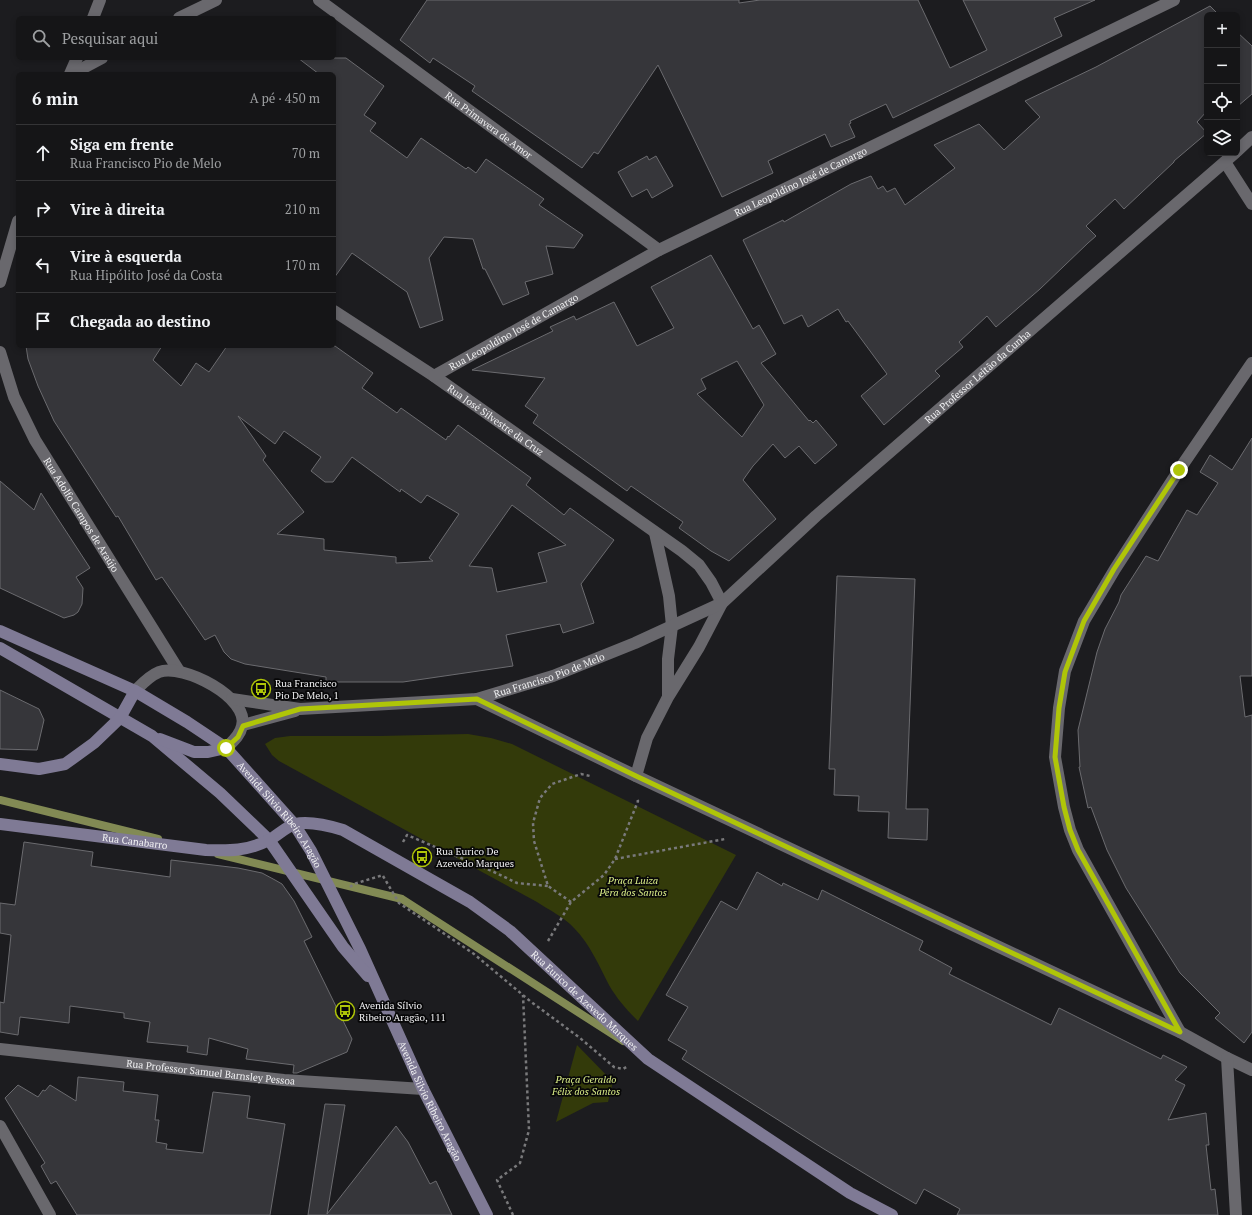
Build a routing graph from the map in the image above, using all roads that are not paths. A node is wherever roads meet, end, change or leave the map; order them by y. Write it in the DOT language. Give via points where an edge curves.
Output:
graph roads {
  1 [pos="100,0"];
  2 [pos="216,0"];
  3 [pos="319,0"];
  4 [pos="1174,0"];
  5 [pos="94,16"];
  6 [pos="183,16"];
  7 [pos="75,60"];
  8 [pos="98,60"];
  9 [pos="72,72"];
  10 [pos="75,72"];
  11 [pos="1252,137"];
  12 [pos="1240,148"];
  13 [pos="1232,156"];
  14 [pos="1226,162"];
  15 [pos="1252,204"];
  16 [pos="16,228"];
  17 [pos="659,250"];
  18 [pos="0,282"];
  19 [pos="336,311"];
  20 [pos="0,352"];
  21 [pos="1252,363"];
  22 [pos="434,376"];
  23 [pos="655,533"];
  24 [pos="722,603"];
  25 [pos="672,626"];
  26 [pos="0,631"];
  27 [pos="0,648"];
  28 [pos="179,670"];
  29 [pos="135,692"];
  30 [pos="668,697"];
  31 [pos="232,699"];
  32 [pos="477,699"];
  33 [pos="300,709"];
  34 [pos="120,718"];
  35 [pos="243,726"];
  36 [pos="152,736"];
  37 [pos="226,748"];
  38 [pos="0,764"];
  39 [pos="636,776"];
  40 [pos="0,824"];
  41 [pos="294,824"];
  42 [pos="269,840"];
  43 [pos="376,986"];
  44 [pos="1180,1032"];
  45 [pos="0,1049"];
  46 [pos="1227,1058"];
  47 [pos="1252,1070"];
  48 [pos="423,1089"];
  49 [pos="0,1126"];
  50 [pos="50,1215"];
  51 [pos="487,1215"];
  52 [pos="892,1215"];
  53 [pos="1236,1215"];
  1 -- 5 [label="street"];
  2 -- 6 [label="street"];
  3 -- 17 [label="street, Rua Primavera de Amor"];
  4 -- 17 [label="street, Rua Leopoldino José de Camargo"];
  7 -- 9 [label="street"];
  8 -- 10 [label="street"];
  11 -- 12 [label="street, Rua Professor Leitão da Cunha"];
  13 -- 14 [label="street, Rua Professor Leitão da Cunha"];
  14 -- 15 [label="street"];
  14 -- 24 [label="street, Rua Professor Leitão da Cunha" via="816,516"];
  16 -- 18 [label="street"];
  17 -- 22 [label="street, Rua Leopoldino José de Camargo"];
  19 -- 22 [label="street, Rua José Silvestre da Cruz"];
  20 -- 28 [label="street, Rua Adolfo Campos de Araújo" via="14,397 35,440"];
  21 -- 44 [label="street" via="1114,569 1084,621 1065,672 1059,708 1055,757 1070,830 1078,850"];
  22 -- 23 [label="street, Rua José Silvestre da Cruz"];
  23 -- 24 [label="street, Rua José Silvestre da Cruz" via="699,565 712,582"];
  23 -- 25 [label="street" via="669,596"];
  24 -- 25 [label="street, Rua Professor Leitão da Cunha"];
  24 -- 30 [label="street, Rua Professor Leitão da Cunha"];
  25 -- 30 [label="street, Rua Professor Leitão da Cunha" via="668,659"];
  25 -- 32 [label="street, Rua Francisco Pio de Melo" via="553,676"];
  26 -- 29 [label="street, Avenida Silvio Ribeiro Aragão"];
  27 -- 34 [label="street, Avenida Silvio Ribeiro Aragão"];
  28 -- 29 [label="street, Rua Francisco Pio de Melo" via="160,672 146,680"];
  28 -- 31 [label="street, Rua Francisco Pio de Melo" via="198,676"];
  29 -- 34 [label="street"];
  29 -- 37 [label="street, Avenida Silvio Ribeiro Aragão"];
  30 -- 39 [label="street, Rua Professor Leitão da Cunha" via="647,738"];
  31 -- 33 [label="street, Rua Francisco Pio de Melo"];
  31 -- 35 [label="street, Rua Francisco Pio de Melo" via="241,713"];
  32 -- 33 [label="street, Rua Francisco Pio de Melo"];
  32 -- 39 [label="street"];
  33 -- 35 [label="street, Rua Francisco Pio de Melo"];
  34 -- 36 [label="street, Avenida Silvio Ribeiro Aragão"];
  34 -- 38 [label="street" via="94,743 65,764 39,769"];
  35 -- 37 [label="street" via="238,737"];
  36 -- 37 [label="street" via="194,752"];
  36 -- 42 [label="street, Avenida Silvio Ribeiro Aragão" via="220,793"];
  37 -- 41 [label="street, Avenida Silvio Ribeiro Aragão"];
  39 -- 44 [label="street"];
  40 -- 42 [label="street, Rua Canabarro" via="231,851 251,848"];
  41 -- 42 [label="street"];
  41 -- 43 [label="street, Avenida Silvio Ribeiro Aragão" via="311,851"];
  41 -- 52 [label="street, Rua Eurico de Azevedo Marques" via="330,826 343,830 470,902 510,931 648,1059 850,1193"];
  42 -- 43 [label="street, Avenida Silvio Ribeiro Aragão" via="343,947"];
  43 -- 48 [label="street, Avenida Silvio Ribeiro Aragão"];
  44 -- 46 [label="street"];
  45 -- 48 [label="street, Rua Professor Samuel Barnsley Pessoa" via="284,1080"];
  46 -- 47 [label="street"];
  46 -- 53 [label="street"];
  48 -- 51 [label="street, Avenida Silvio Ribeiro Aragão"];
  49 -- 50 [label="street"];
}
